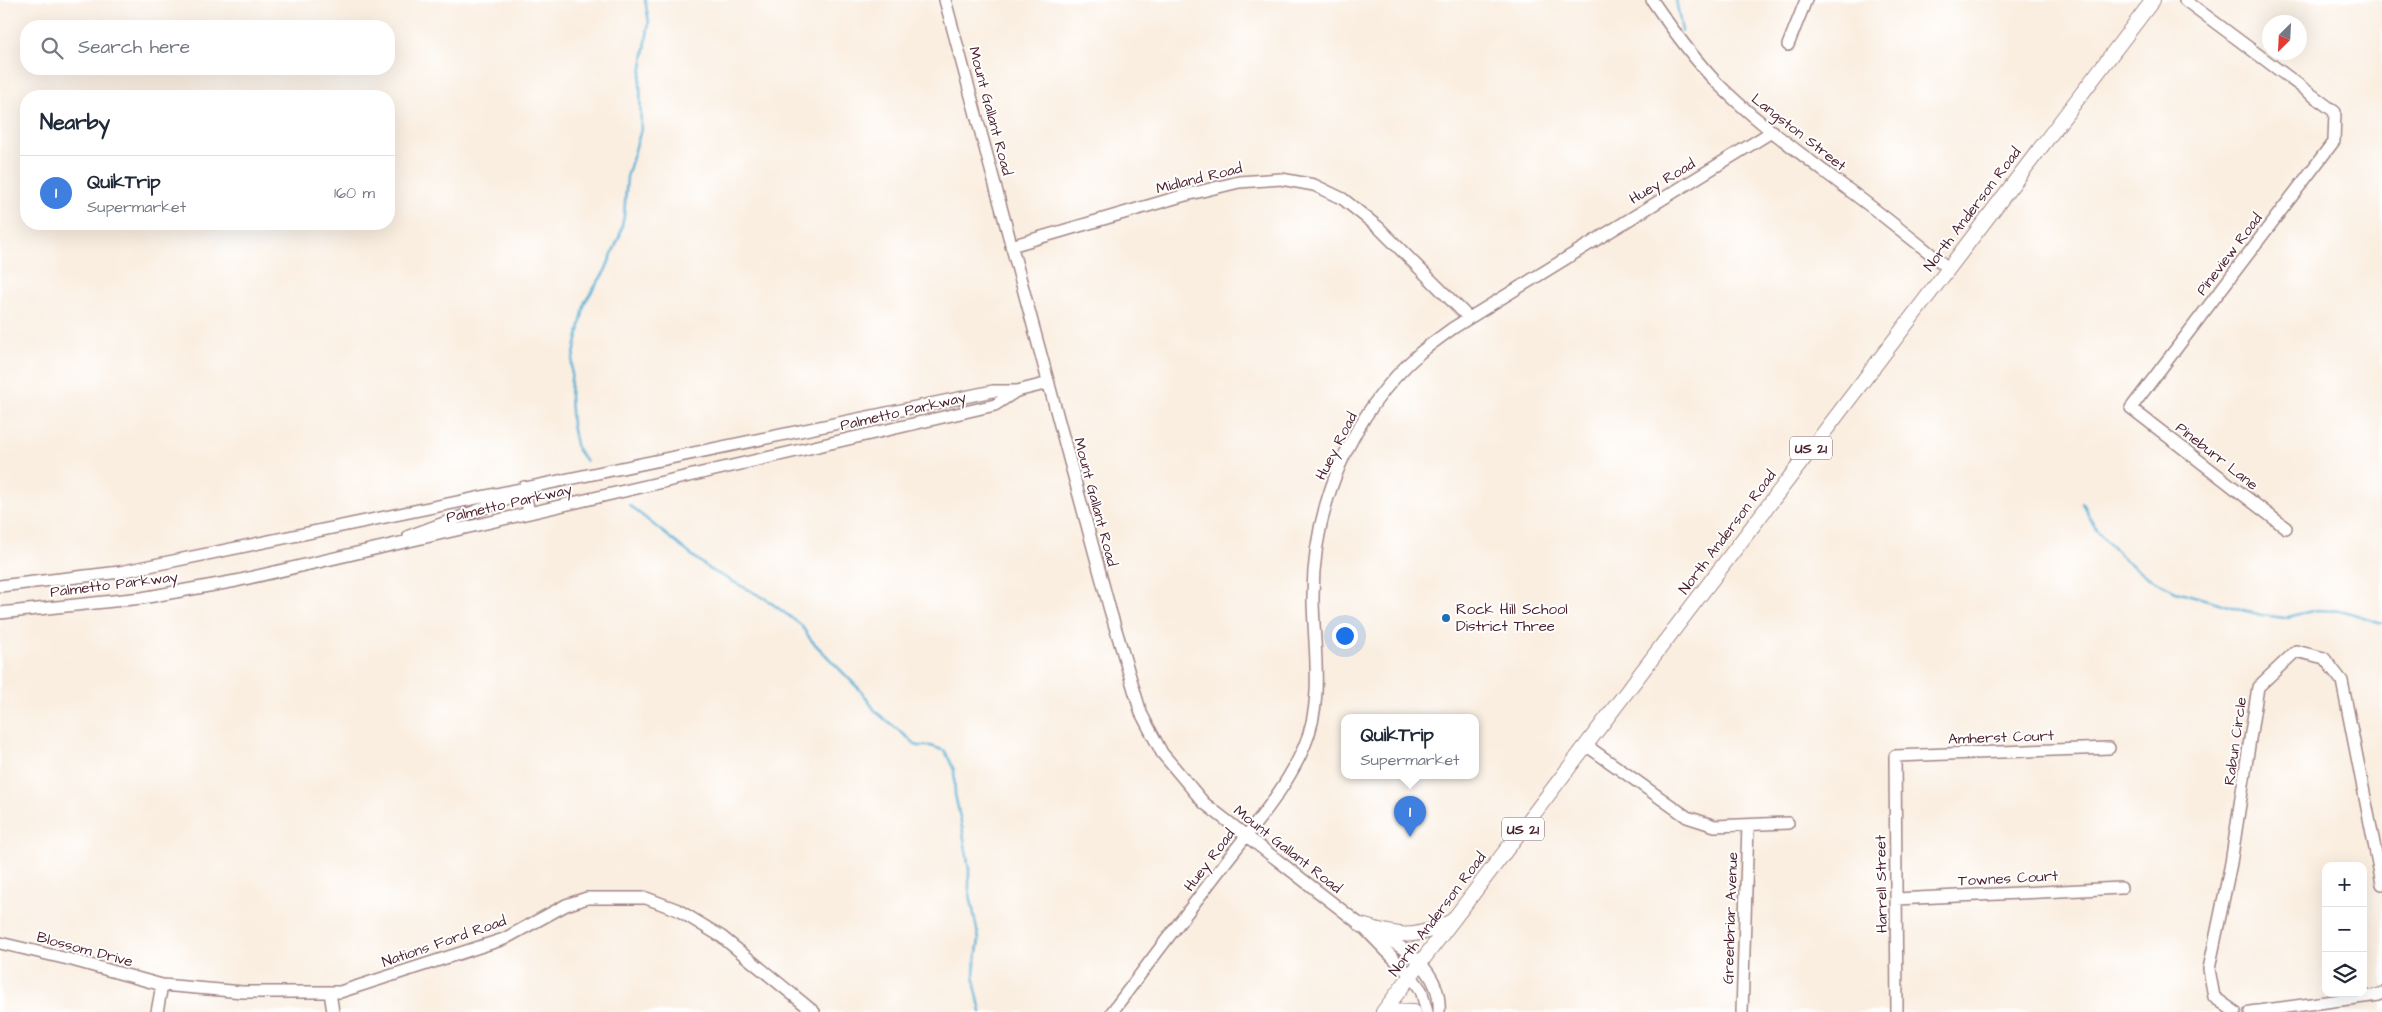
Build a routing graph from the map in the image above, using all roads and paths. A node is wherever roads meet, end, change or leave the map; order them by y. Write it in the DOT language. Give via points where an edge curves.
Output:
graph roads {
  1 [pos="945,0"];
  2 [pos="1652,0"];
  3 [pos="1806,0"];
  4 [pos="2153,0"];
  5 [pos="2185,0"];
  6 [pos="1788,45"];
  7 [pos="1773,131"];
  8 [pos="1011,246"];
  9 [pos="1948,268"];
  10 [pos="1468,318"];
  11 [pos="1049,383"];
  12 [pos="1017,391"];
  13 [pos="2131,408"];
  14 [pos="524,487"];
  15 [pos="529,513"];
  16 [pos="2286,528"];
  17 [pos="394,545"];
  18 [pos="0,586"];
  19 [pos="0,613"];
  20 [pos="1587,746"];
  21 [pos="2109,748"];
  22 [pos="1895,756"];
  23 [pos="1788,823"];
  24 [pos="1748,825"];
  25 [pos="1245,837"];
  26 [pos="2382,884"];
  27 [pos="2121,888"];
  28 [pos="1896,898"];
  29 [pos="1453,920"];
  30 [pos="1361,925"];
  31 [pos="0,943"];
  32 [pos="1421,963"];
  33 [pos="1411,976"];
  34 [pos="162,985"];
  35 [pos="330,992"];
  36 [pos="2382,993"];
  37 [pos="2301,1009"];
  38 [pos="1383,1011"];
  39 [pos="158,1012"];
  40 [pos="333,1012"];
  41 [pos="814,1012"];
  42 [pos="1112,1012"];
  43 [pos="1414,1012"];
  44 [pos="1427,1012"];
  45 [pos="1439,1012"];
  46 [pos="1742,1012"];
  47 [pos="1897,1012"];
  48 [pos="2235,1012"];
  49 [pos="2250,1012"];
  1 -- 8 [label="street, Mount Gallant Road"];
  2 -- 7 [label="street, Langston Street" via="1718,84"];
  3 -- 6 [label="street"];
  4 -- 9 [label="main road, North Anderson Road / US 21"];
  5 -- 13 [label="street, Pineview Road" via="2335,112 2334,141"];
  7 -- 9 [label="street, Langston Street"];
  7 -- 10 [label="street, Huey Road"];
  8 -- 10 [label="street, Midland Road" via="1182,196 1239,182 1281,179 1314,186 1343,198 1378,227"];
  8 -- 11 [label="street, Mount Gallant Road"];
  9 -- 20 [label="main road, North Anderson Road / US 21"];
  10 -- 25 [label="street, Huey Road" via="1421,353 1379,398 1353,437 1334,476 1318,533 1313,600 1316,701 1305,746 1264,815"];
  11 -- 12 [label="street, Palmetto Parkway"];
  11 -- 25 [label="street, Mount Gallant Road" via="1141,713 1162,752 1204,803"];
  12 -- 14 [label="street, Palmetto Parkway" via="992,391"];
  12 -- 15 [label="street, Palmetto Parkway" via="995,405"];
  13 -- 16 [label="street, Pineburr Lane"];
  14 -- 15 [label="street"];
  14 -- 17 [label="street" via="511,498 413,534"];
  14 -- 18 [label="street, Palmetto Parkway" via="120,572"];
  15 -- 17 [label="street, Palmetto Parkway"];
  17 -- 19 [label="street, Palmetto Parkway" via="236,581 142,598"];
  20 -- 24 [label="street" via="1687,817 1714,826"];
  20 -- 29 [label="main road, North Anderson Road / US 21"];
  21 -- 22 [label="street, Amherst Court"];
  22 -- 28 [label="street, Harrell Street"];
  23 -- 24 [label="street"];
  24 -- 46 [label="street, Greenbriar Avenue"];
  25 -- 30 [label="street, Mount Gallant Road"];
  25 -- 42 [label="street, Huey Road"];
  26 -- 48 [label="street, Rabun Circle" via="2342,681 2324,658 2296,651 2258,687 2231,863 2208,970 2214,997"];
  27 -- 28 [label="street, Townes Court"];
  28 -- 47 [label="street, Harrell Street"];
  29 -- 30 [label="main road" via="1434,930 1407,936"];
  29 -- 32 [label="main road, North Anderson Road / US 21"];
  30 -- 32 [label="street, Mount Gallant Road" via="1393,941"];
  30 -- 33 [label="street, Mount Gallant Road"];
  31 -- 34 [label="street, Blossom Drive"];
  32 -- 33 [label="main road, North Anderson Road / US 21"];
  32 -- 45 [label="street, Mount Gallant Road" via="1431,976 1438,994"];
  33 -- 38 [label="main road, North Anderson Road / US 21"];
  33 -- 44 [label="street, Mount Gallant Road" via="1421,990"];
  34 -- 35 [label="street, Nations Ford Road" via="243,992"];
  34 -- 39 [label="street"];
  35 -- 40 [label="street"];
  35 -- 41 [label="street, Nations Ford Road" via="340,992 504,939 566,904 587,898 646,898 678,910 722,937"];
  36 -- 37 [label="street"];
  37 -- 49 [label="street"];
  38 -- 43 [label="main road"];
}
